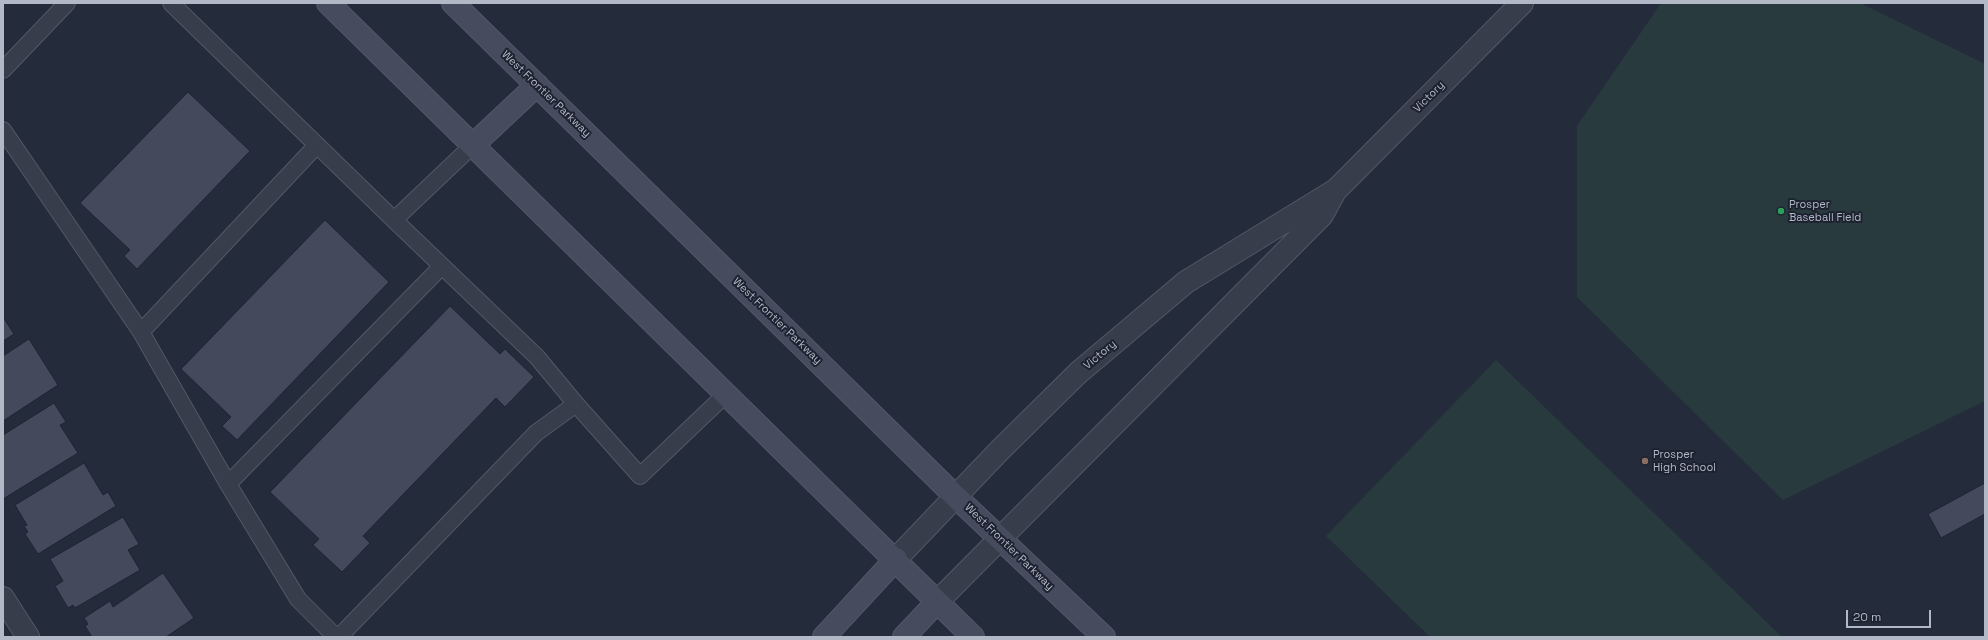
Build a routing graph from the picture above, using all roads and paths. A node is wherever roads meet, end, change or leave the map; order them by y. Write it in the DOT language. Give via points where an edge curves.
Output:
graph roads {
  1 [pos="67,3"];
  2 [pos="171,3"];
  3 [pos="328,3"];
  4 [pos="453,3"];
  5 [pos="1522,3"];
  6 [pos="3,70"];
  7 [pos="537,85"];
  8 [pos="3,130"];
  9 [pos="317,145"];
  10 [pos="472,145"];
  11 [pos="1336,190"];
  12 [pos="394,220"];
  13 [pos="442,266"];
  14 [pos="141,332"];
  15 [pos="725,395"];
  16 [pos="576,404"];
  17 [pos="228,484"];
  18 [pos="955,496"];
  19 [pos="1001,539"];
  20 [pos="896,559"];
  21 [pos="3,598"];
  22 [pos="937,602"];
  23 [pos="28,637"];
  24 [pos="337,637"];
  25 [pos="824,637"];
  26 [pos="904,637"];
  27 [pos="973,637"];
  28 [pos="1104,637"];
  1 -- 6 [label="lane"];
  2 -- 9 [label="lane"];
  3 -- 10 [label="street"];
  4 -- 7 [label="street, West Frontier Parkway"];
  5 -- 11 [label="street, Victory"];
  7 -- 10 [label="street"];
  7 -- 18 [label="street, West Frontier Parkway"];
  8 -- 14 [label="lane"];
  9 -- 12 [label="lane"];
  9 -- 14 [label="lane"];
  10 -- 12 [label="lane"];
  10 -- 15 [label="street"];
  11 -- 18 [label="street, Victory" via="1186,282 1078,373"];
  11 -- 19 [label="street, Victory" via="1322,215"];
  12 -- 13 [label="lane"];
  13 -- 16 [label="lane" via="537,356"];
  13 -- 17 [label="lane"];
  14 -- 17 [label="lane"];
  15 -- 16 [label="lane" via="640,476"];
  15 -- 20 [label="street"];
  16 -- 24 [label="lane" via="536,433"];
  17 -- 24 [label="lane" via="298,599"];
  18 -- 19 [label="street, West Frontier Parkway"];
  18 -- 20 [label="street, Victory"];
  19 -- 22 [label="street, Victory"];
  19 -- 28 [label="street, West Frontier Parkway"];
  20 -- 22 [label="street"];
  20 -- 25 [label="street"];
  21 -- 23 [label="street"];
  22 -- 26 [label="street"];
  22 -- 27 [label="street"];
}
